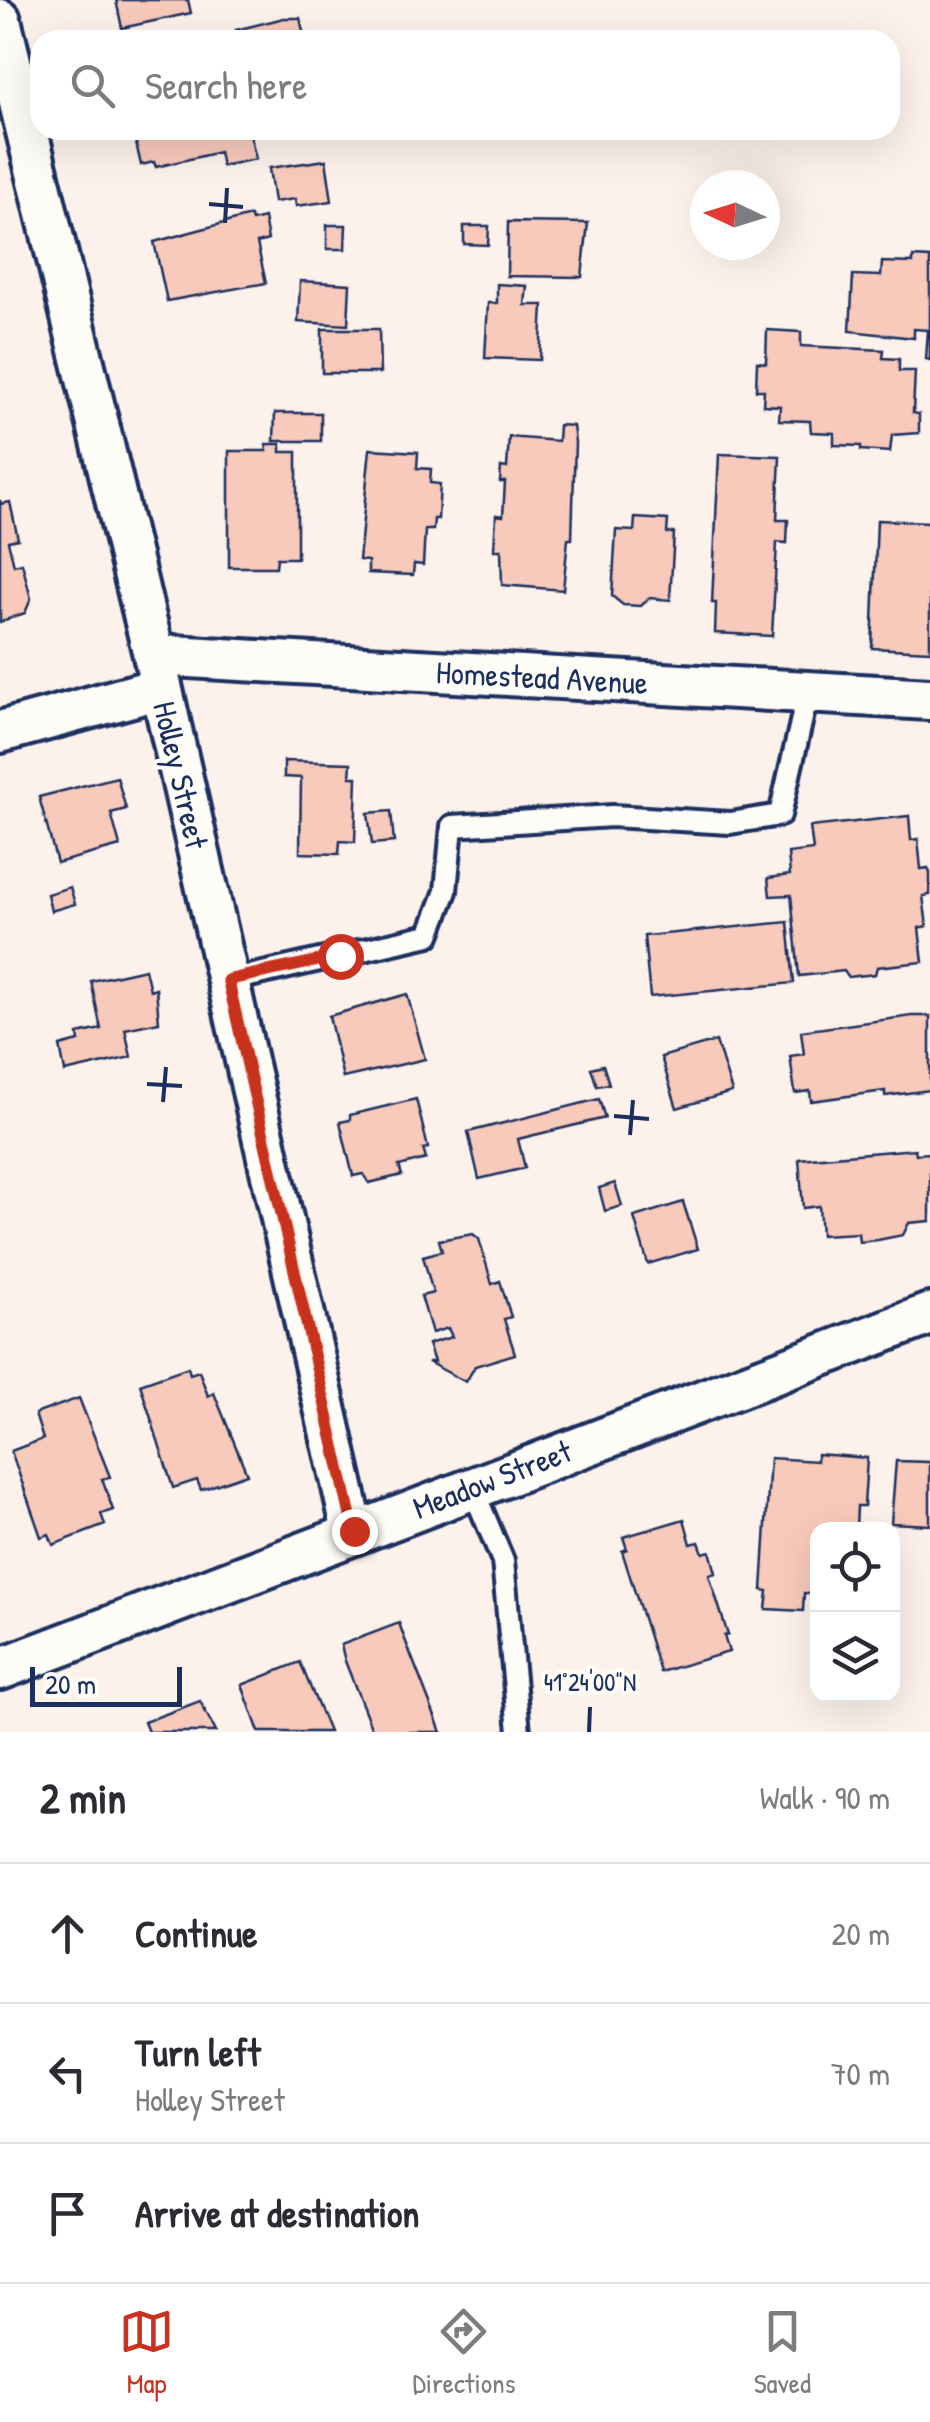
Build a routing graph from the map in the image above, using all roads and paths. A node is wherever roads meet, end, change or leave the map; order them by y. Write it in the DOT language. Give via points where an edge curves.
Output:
graph roads {
  1 [pos="0,20"];
  2 [pos="158,672"];
  3 [pos="808,692"];
  4 [pos="930,698"];
  5 [pos="0,732"];
  6 [pos="228,980"];
  7 [pos="930,1314"];
  8 [pos="472,1487"];
  9 [pos="354,1531"];
  10 [pos="0,1669"];
  11 [pos="518,1732"];
  1 -- 2 [label="street, Holley Street"];
  2 -- 3 [label="street, Homestead Avenue"];
  2 -- 5 [label="street, Homestead Avenue"];
  2 -- 6 [label="street, Holley Street"];
  3 -- 4 [label="street, Homestead Avenue"];
  3 -- 6 [label="lane" via="780,815 730,823 612,816 452,826 446,891 429,935"];
  6 -- 9 [label="street, Holley Street"];
  7 -- 8 [label="street, Meadow Street"];
  8 -- 9 [label="street, Meadow Street"];
  8 -- 11 [label="lane" via="503,1561"];
  9 -- 10 [label="street, Meadow Street"];
}
